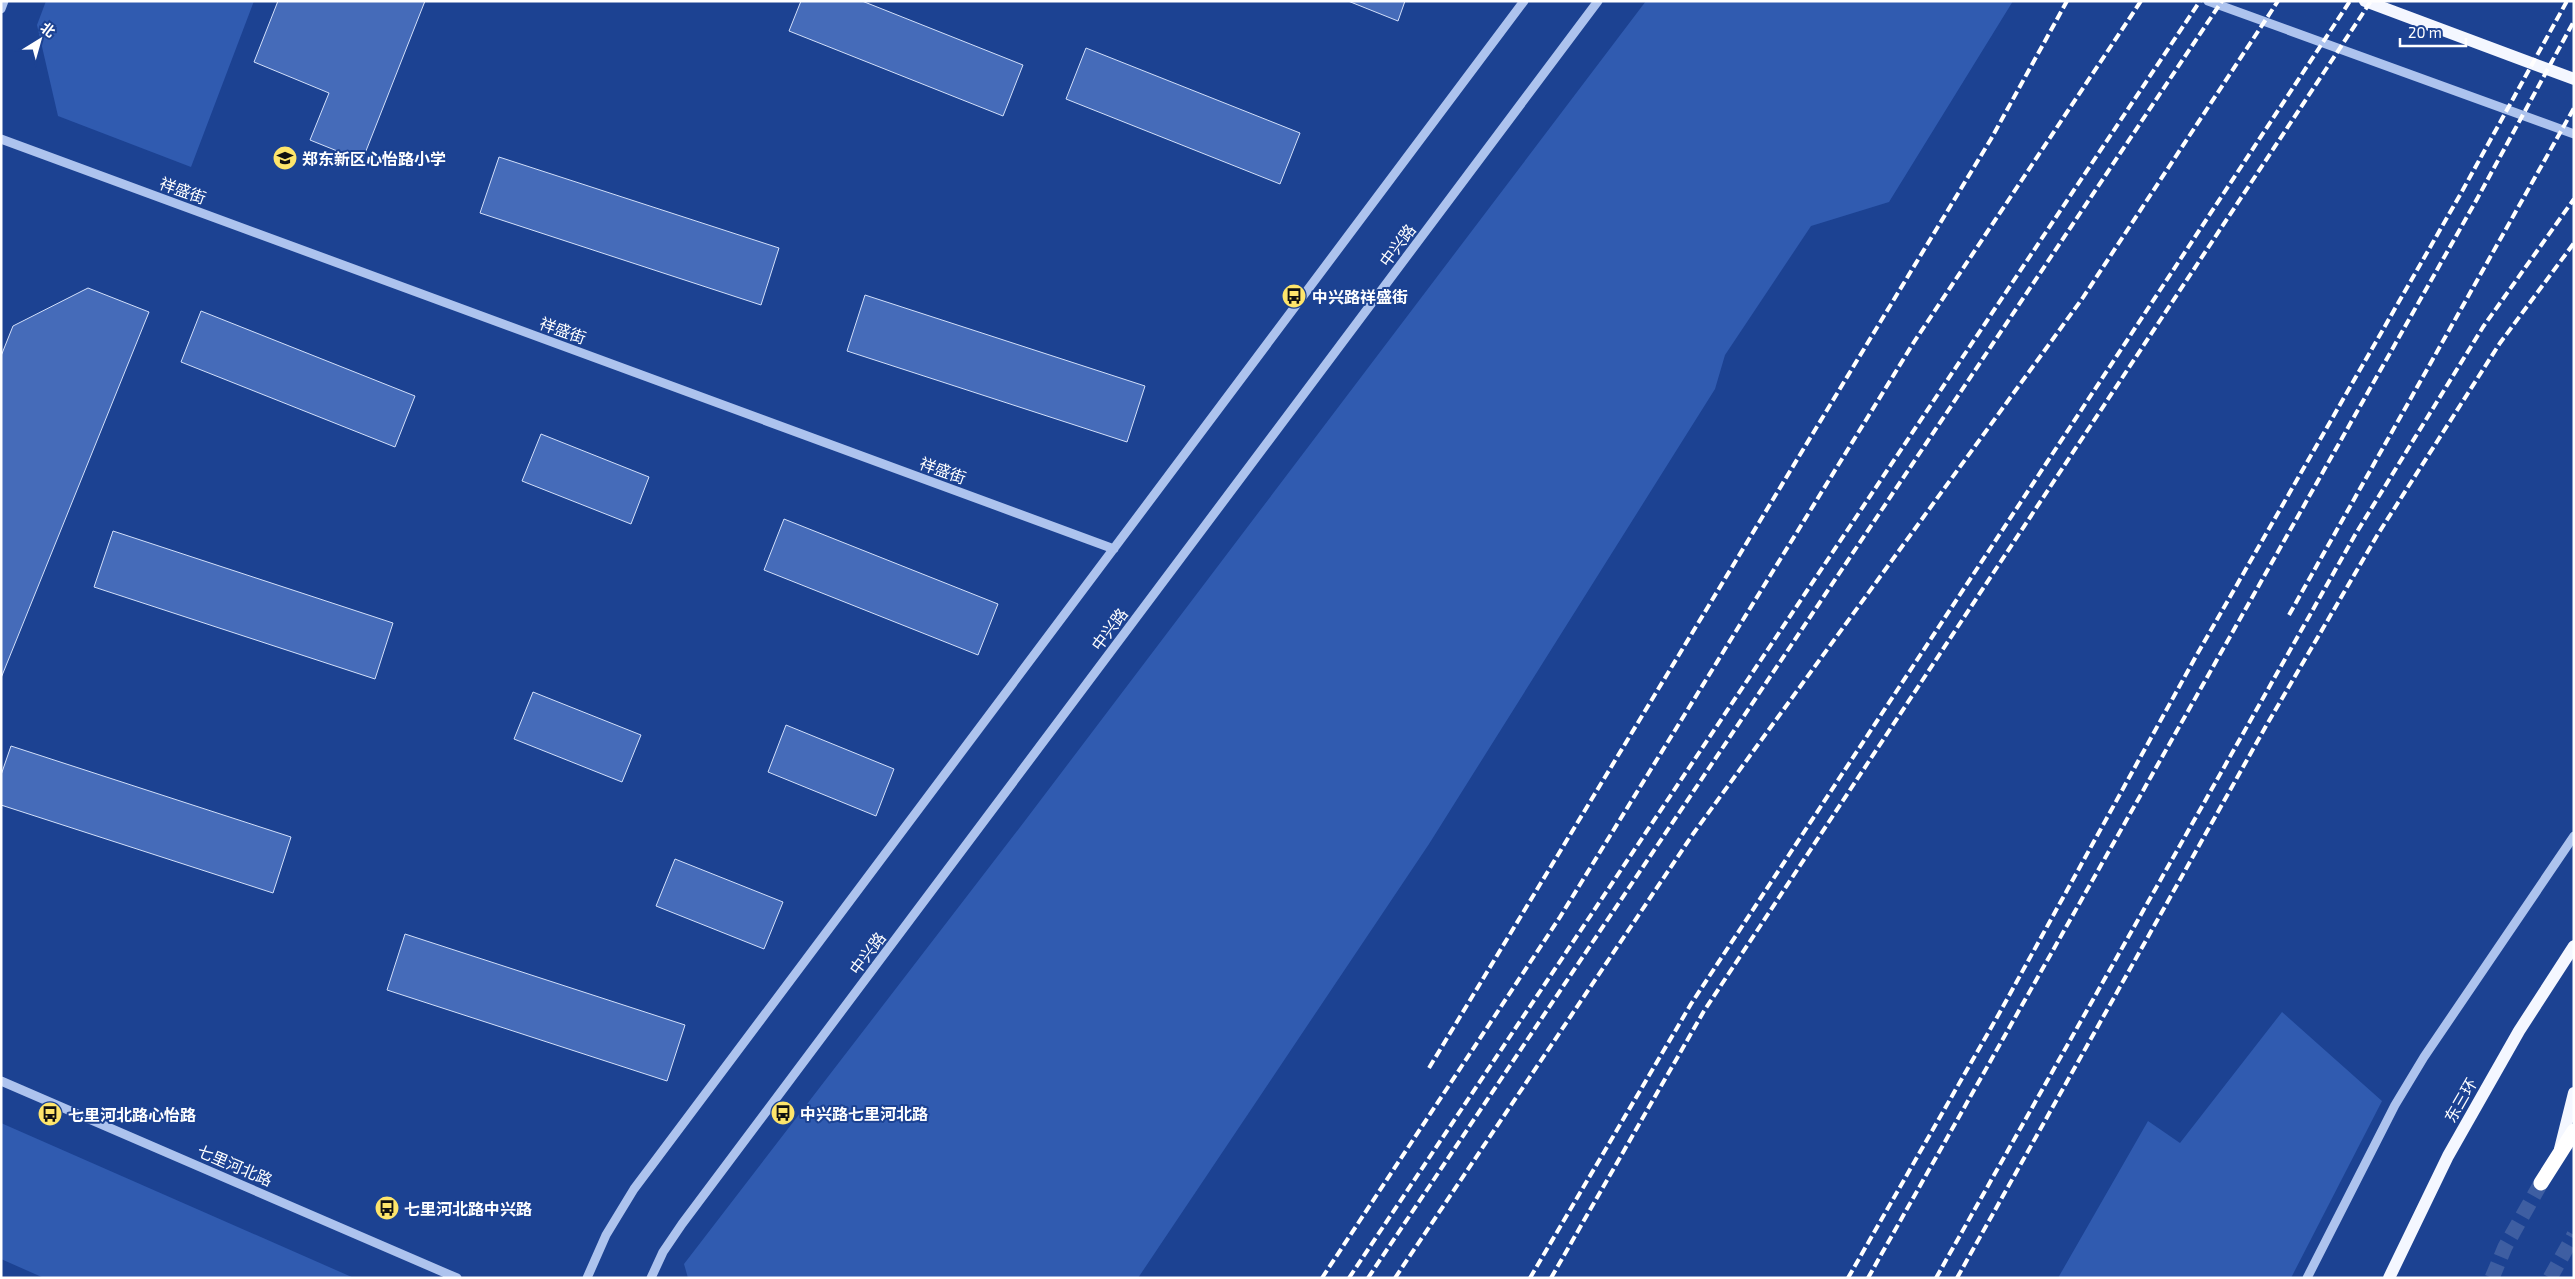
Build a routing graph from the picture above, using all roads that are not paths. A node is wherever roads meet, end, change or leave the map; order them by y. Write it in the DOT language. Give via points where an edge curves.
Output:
graph roads {
  1 [pos="4,1"];
  2 [pos="1524,1"];
  3 [pos="1598,1"];
  4 [pos="2208,1"];
  5 [pos="2365,1"];
  6 [pos="1,9"];
  7 [pos="2574,78"];
  8 [pos="2574,134"];
  9 [pos="1,139"];
  10 [pos="1114,549"];
  11 [pos="2574,836"];
  12 [pos="2574,946"];
  13 [pos="1,1081"];
  14 [pos="2574,1093"];
  15 [pos="2574,1131"];
  16 [pos="2559,1156"];
  17 [pos="2541,1183"];
  18 [pos="457,1278"];
  19 [pos="587,1278"];
  20 [pos="651,1278"];
  21 [pos="2308,1278"];
  22 [pos="2389,1278"];
  1 -- 6 [label="street"];
  2 -- 10 [label="street"];
  3 -- 20 [label="street, 中兴路" via="682,1224 663,1252"];
  4 -- 8 [label="street"];
  5 -- 7 [label="main road"];
  9 -- 10 [label="street, 祥盛街"];
  10 -- 19 [label="street" via="634,1189 606,1235"];
  11 -- 21 [label="street" via="2424,1057 2395,1106"];
  12 -- 22 [label="main road, 东三环" via="2519,1031 2448,1156"];
  13 -- 18 [label="street, 七里河北路"];
  14 -- 16 [label="main road"];
  15 -- 16 [label="highway"];
  16 -- 17 [label="highway"];
}
